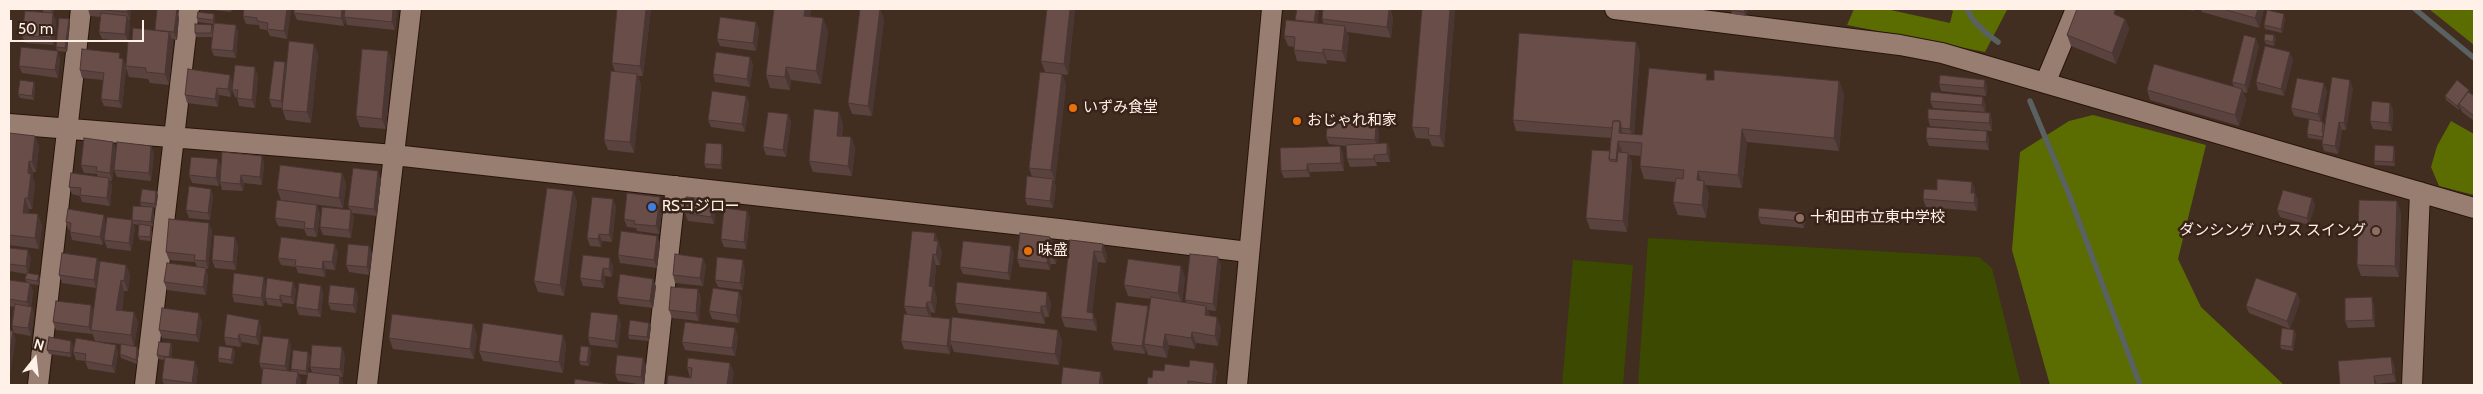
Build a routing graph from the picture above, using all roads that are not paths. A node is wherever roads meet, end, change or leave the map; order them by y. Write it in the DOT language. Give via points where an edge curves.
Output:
graph roads {
  1 [pos="81,9"];
  2 [pos="189,9"];
  3 [pos="411,9"];
  4 [pos="1272,9"];
  5 [pos="1615,9"];
  6 [pos="2076,9"];
  7 [pos="2046,81"];
  8 [pos="9,124"];
  9 [pos="66,129"];
  10 [pos="173,136"];
  11 [pos="394,155"];
  12 [pos="676,186"];
  13 [pos="2420,192"];
  14 [pos="2474,208"];
  15 [pos="1248,252"];
  16 [pos="38,385"];
  17 [pos="145,385"];
  18 [pos="367,385"];
  19 [pos="654,385"];
  20 [pos="1237,385"];
  21 [pos="2412,385"];
  1 -- 9 [label="street"];
  2 -- 10 [label="street"];
  3 -- 11 [label="street"];
  4 -- 15 [label="street"];
  5 -- 7 [label="street" via="1900,45"];
  6 -- 7 [label="street"];
  7 -- 13 [label="street"];
  8 -- 9 [label="street"];
  9 -- 10 [label="street"];
  9 -- 16 [label="street"];
  10 -- 11 [label="street"];
  10 -- 17 [label="street"];
  11 -- 12 [label="street"];
  11 -- 18 [label="street"];
  12 -- 15 [label="street"];
  12 -- 19 [label="street"];
  13 -- 14 [label="street"];
  13 -- 21 [label="street"];
  15 -- 20 [label="street"];
}
